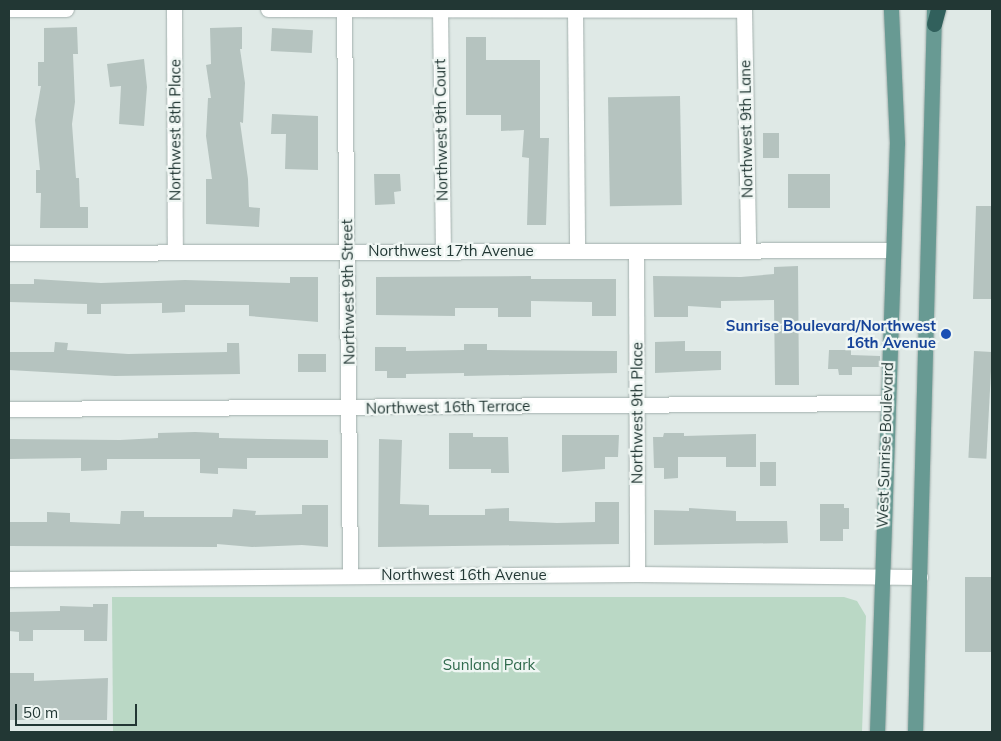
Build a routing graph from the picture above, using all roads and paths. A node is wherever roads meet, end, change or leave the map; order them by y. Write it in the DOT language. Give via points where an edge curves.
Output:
graph roads {
  1 [pos="9,9"];
  2 [pos="66,9"];
  3 [pos="174,9"];
  4 [pos="268,9"];
  5 [pos="344,9"];
  6 [pos="440,9"];
  7 [pos="891,9"];
  8 [pos="934,9"];
  9 [pos="938,9"];
  10 [pos="575,10"];
  11 [pos="744,10"];
  12 [pos="934,24"];
  13 [pos="577,250"];
  14 [pos="748,250"];
  15 [pos="892,250"];
  16 [pos="346,251"];
  17 [pos="175,252"];
  18 [pos="443,252"];
  19 [pos="636,252"];
  20 [pos="9,253"];
  21 [pos="887,403"];
  22 [pos="637,404"];
  23 [pos="350,408"];
  24 [pos="9,409"];
  25 [pos="637,574"];
  26 [pos="350,576"];
  27 [pos="880,576"];
  28 [pos="920,577"];
  29 [pos="9,579"];
  30 [pos="877,732"];
  31 [pos="915,732"];
  1 -- 2 [label="street"];
  3 -- 17 [label="street, Northwest 8th Place"];
  4 -- 5 [label="street"];
  5 -- 6 [label="street"];
  5 -- 16 [label="street, Northwest 9th Street"];
  6 -- 10 [label="street"];
  6 -- 18 [label="street, Northwest 9th Court"];
  7 -- 15 [label="main road, West Sunrise Boulevard" via="896,143"];
  8 -- 12 [label="main road"];
  9 -- 12 [label="highway"];
  10 -- 11 [label="street"];
  10 -- 13 [label="street"];
  11 -- 14 [label="street, Northwest 9th Lane"];
  12 -- 28 [label="main road"];
  13 -- 18 [label="street, Northwest 17th Avenue"];
  13 -- 19 [label="street, Northwest 17th Avenue"];
  14 -- 15 [label="street, Northwest 17th Avenue"];
  14 -- 19 [label="street, Northwest 17th Avenue"];
  15 -- 21 [label="main road, West Sunrise Boulevard"];
  16 -- 17 [label="street, Northwest 17th Avenue"];
  16 -- 18 [label="street, Northwest 17th Avenue"];
  16 -- 23 [label="street, Northwest 9th Street"];
  17 -- 20 [label="street, Northwest 17th Avenue"];
  19 -- 22 [label="street, Northwest 9th Place"];
  21 -- 22 [label="street, Northwest 16th Terrace"];
  21 -- 27 [label="main road, West Sunrise Boulevard"];
  22 -- 23 [label="street, Northwest 16th Terrace"];
  22 -- 25 [label="street, Northwest 9th Place"];
  23 -- 24 [label="street, Northwest 16th Terrace"];
  23 -- 26 [label="street, Northwest 9th Street"];
  25 -- 26 [label="street, Northwest 16th Avenue"];
  25 -- 27 [label="street, Northwest 16th Avenue"];
  26 -- 29 [label="street, Northwest 16th Avenue"];
  27 -- 28 [label="street, Northwest 16th Avenue"];
  27 -- 30 [label="main road, West Sunrise Boulevard"];
  28 -- 31 [label="main road"];
}
